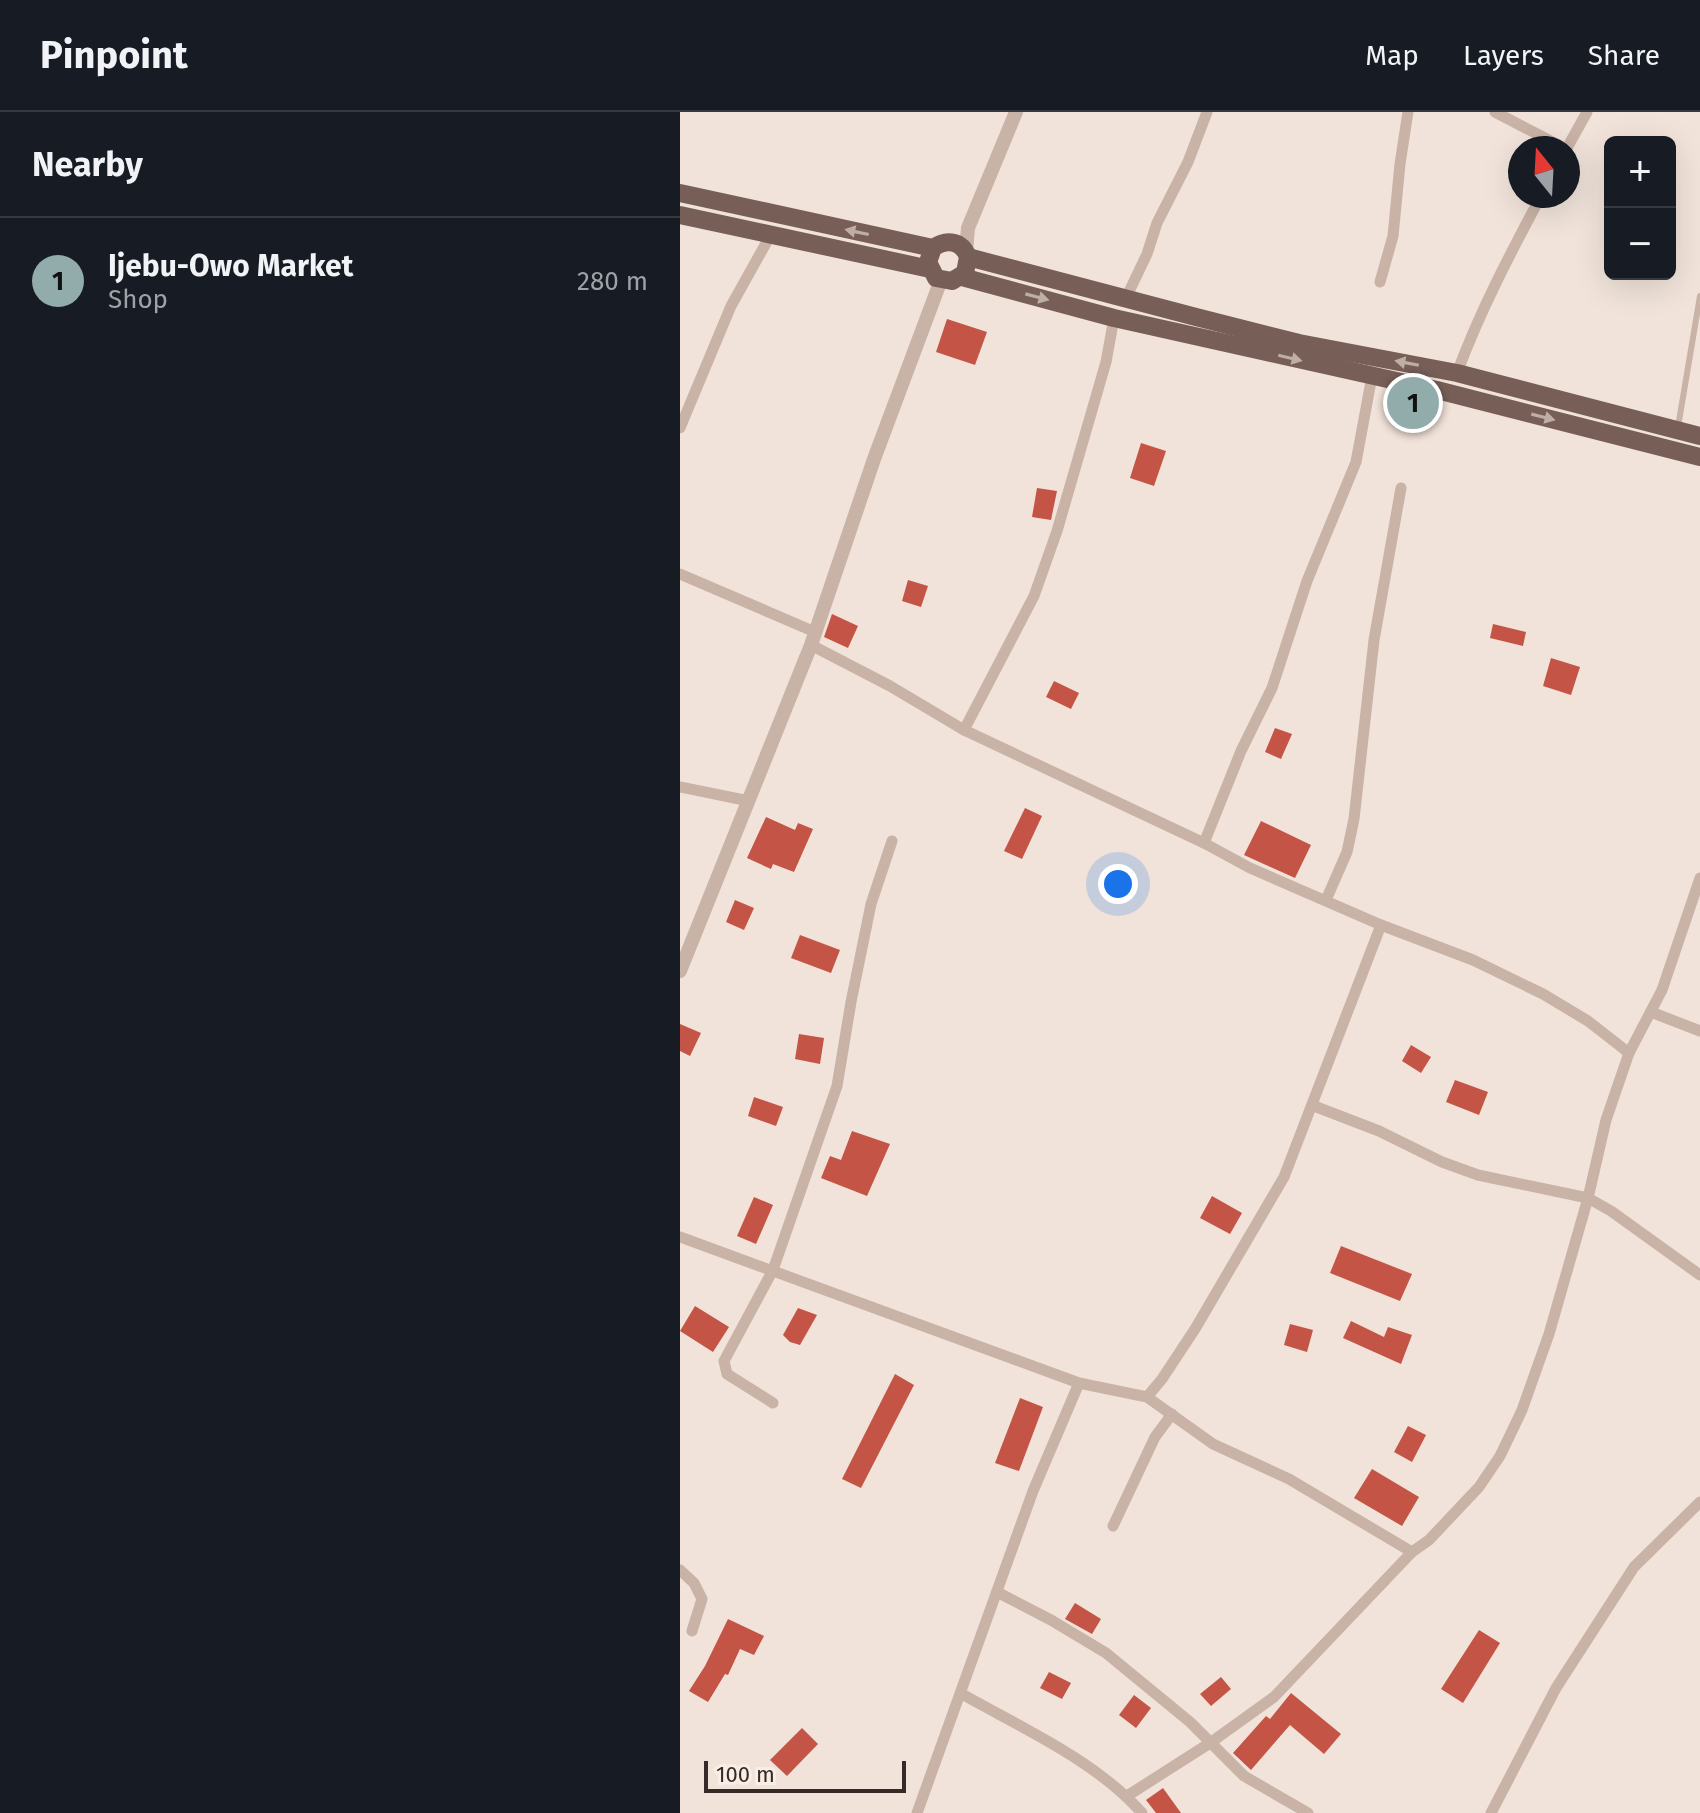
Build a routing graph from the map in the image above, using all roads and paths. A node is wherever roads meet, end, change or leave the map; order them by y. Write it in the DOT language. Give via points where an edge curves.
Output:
graph roads {
  1 [pos="1016,112"];
  2 [pos="1207,112"];
  3 [pos="1408,112"];
  4 [pos="1495,112"];
  5 [pos="1587,112"];
  6 [pos="1542,136"];
  7 [pos="1572,136"];
  8 [pos="680,193"];
  9 [pos="1535,208"];
  10 [pos="680,215"];
  11 [pos="770,236"];
  12 [pos="933,248"];
  13 [pos="963,250"];
  14 [pos="936,275"];
  15 [pos="962,277"];
  16 [pos="1380,282"];
  17 [pos="1700,296"];
  18 [pos="1126,298"];
  19 [pos="1114,318"];
  20 [pos="1457,373"];
  21 [pos="1372,376"];
  22 [pos="680,428"];
  23 [pos="1678,431"];
  24 [pos="1700,436"];
  25 [pos="1700,457"];
  26 [pos="1401,488"];
  27 [pos="680,574"];
  28 [pos="813,638"];
  29 [pos="964,730"];
  30 [pos="680,787"];
  31 [pos="749,801"];
  32 [pos="892,841"];
  33 [pos="1204,843"];
  34 [pos="1700,878"];
  35 [pos="1326,900"];
  36 [pos="1381,925"];
  37 [pos="680,971"];
  38 [pos="1651,1012"];
  39 [pos="1700,1031"];
  40 [pos="1629,1053"];
  41 [pos="1314,1106"];
  42 [pos="1588,1198"];
  43 [pos="680,1237"];
  44 [pos="773,1270"];
  45 [pos="1700,1275"];
  46 [pos="1079,1383"];
  47 [pos="1147,1397"];
  48 [pos="773,1403"];
  49 [pos="1172,1414"];
  50 [pos="1700,1502"];
  51 [pos="1113,1526"];
  52 [pos="1412,1552"];
  53 [pos="680,1570"];
  54 [pos="997,1592"];
  55 [pos="692,1631"];
  56 [pos="962,1694"];
  57 [pos="1210,1743"];
  58 [pos="1127,1796"];
  59 [pos="917,1813"];
  60 [pos="1142,1813"];
  61 [pos="1308,1813"];
  62 [pos="1491,1813"];
  1 -- 13 [label="street"];
  2 -- 18 [label="street"];
  3 -- 16 [label="street" via="1394,226"];
  4 -- 6 [label="street"];
  5 -- 7 [label="street"];
  12 -- 8 [label="main road, one-way"];
  9 -- 20 [label="street" via="1491,290"];
  10 -- 11 [label="main road"];
  11 -- 14 [label="main road"];
  11 -- 22 [label="street" via="731,306"];
  12 -- 13 [label="main road" via="947,241"];
  12 -- 14 [label="main road" via="928,262"];
  13 -- 15 [label="main road" via="968,268"];
  13 -- 18 [label="main road"];
  14 -- 15 [label="main road" via="952,281"];
  14 -- 28 [label="street"];
  15 -- 19 [label="main road, one-way"];
  17 -- 23 [label="lane"];
  20 -- 18 [label="main road, one-way" via="1299,343"];
  19 -- 21 [label="main road, one-way"];
  19 -- 29 [label="street" via="1106,362 1039,583"];
  20 -- 23 [label="main road"];
  21 -- 25 [label="main road, one-way"];
  21 -- 33 [label="street" via="1356,462 1307,581 1272,688"];
  23 -- 24 [label="main road"];
  26 -- 35 [label="street" via="1374,640 1354,819 1347,852"];
  27 -- 28 [label="street"];
  28 -- 29 [label="street"];
  28 -- 31 [label="street"];
  29 -- 33 [label="street"];
  30 -- 31 [label="street"];
  31 -- 37 [label="street"];
  32 -- 44 [label="street" via="871,904 837,1086"];
  33 -- 35 [label="street"];
  34 -- 38 [label="street"];
  35 -- 36 [label="street"];
  36 -- 40 [label="street" via="1543,994"];
  36 -- 41 [label="street"];
  38 -- 39 [label="street"];
  38 -- 40 [label="street"];
  40 -- 42 [label="street"];
  41 -- 42 [label="street" via="1478,1175"];
  41 -- 47 [label="street" via="1284,1177 1195,1329"];
  42 -- 45 [label="street"];
  42 -- 52 [label="street" via="1537,1372 1500,1456 1458,1511"];
  43 -- 44 [label="street"];
  44 -- 46 [label="street"];
  44 -- 48 [label="street" via="723,1367"];
  46 -- 47 [label="street"];
  46 -- 54 [label="street"];
  47 -- 49 [label="street"];
  49 -- 51 [label="street" via="1155,1437"];
  49 -- 52 [label="street" via="1213,1444 1289,1479"];
  50 -- 62 [label="street" via="1634,1567 1556,1688"];
  52 -- 57 [label="street" via="1274,1697"];
  53 -- 55 [label="street" via="702,1599"];
  54 -- 56 [label="street"];
  54 -- 57 [label="street" via="1106,1653"];
  56 -- 58 [label="street" via="1080,1762"];
  56 -- 59 [label="street"];
  57 -- 58 [label="street"];
  57 -- 61 [label="street" via="1244,1776"];
  58 -- 60 [label="street"];
}
